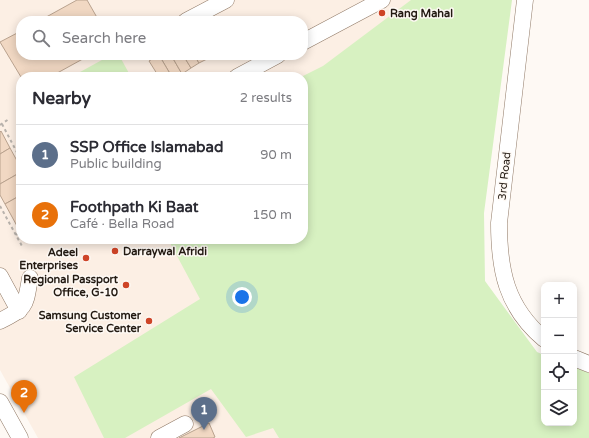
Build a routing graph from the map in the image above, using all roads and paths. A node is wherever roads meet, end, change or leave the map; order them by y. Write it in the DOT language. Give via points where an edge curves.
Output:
graph roads {
  1 [pos="226,0"];
  2 [pos="382,0"];
  3 [pos="525,0"];
  4 [pos="196,16"];
  5 [pos="308,39"];
  6 [pos="269,60"];
  7 [pos="246,72"];
  8 [pos="9,119"];
  9 [pos="1,124"];
  10 [pos="16,151"];
  11 [pos="0,206"];
  12 [pos="16,235"];
  13 [pos="0,276"];
  14 [pos="30,278"];
  15 [pos="19,312"];
  16 [pos="0,321"];
  17 [pos="541,336"];
  18 [pos="577,359"];
  19 [pos="589,364"];
  20 [pos="0,402"];
  21 [pos="185,424"];
  22 [pos="20,438"];
  23 [pos="159,438"];
  1 -- 4 [label="street"];
  2 -- 5 [label="street"];
  3 -- 17 [label="street, 3rd Road" via="499,223 499,247 501,266 509,292 532,329"];
  6 -- 7 [label="street"];
  8 -- 9 [label="path"];
  9 -- 10 [label="path"];
  11 -- 12 [label="path"];
  13 -- 15 [label="street"];
  14 -- 15 [label="street" via="26,301"];
  15 -- 16 [label="street"];
  18 -- 19 [label="street"];
  20 -- 22 [label="street"];
  21 -- 23 [label="street"];
}
